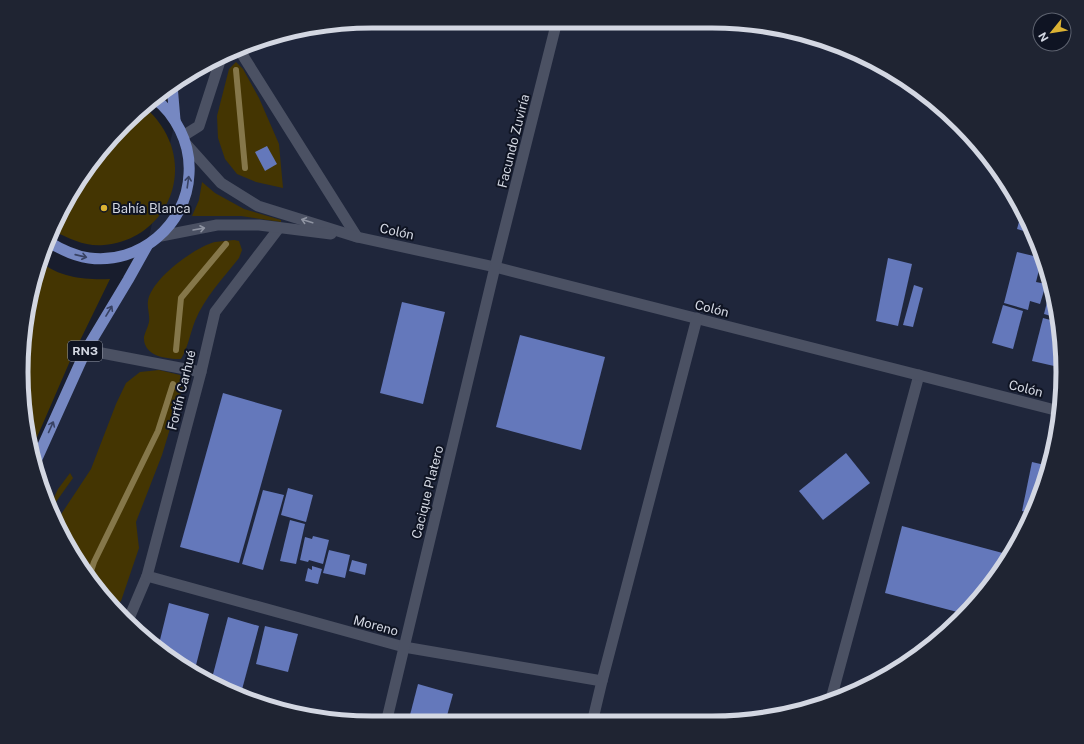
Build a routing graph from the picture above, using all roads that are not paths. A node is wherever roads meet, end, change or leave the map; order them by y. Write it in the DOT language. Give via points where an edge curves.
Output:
graph roads {
  1 [pos="555,28"];
  2 [pos="242,53"];
  3 [pos="219,63"];
  4 [pos="173,92"];
  5 [pos="159,102"];
  6 [pos="175,121"];
  7 [pos="184,140"];
  8 [pos="279,228"];
  9 [pos="160,236"];
  10 [pos="357,237"];
  11 [pos="52,244"];
  12 [pos="147,246"];
  13 [pos="495,267"];
  14 [pos="697,318"];
  15 [pos="86,350"];
  16 [pos="201,372"];
  17 [pos="919,375"];
  18 [pos="1054,410"];
  19 [pos="39,455"];
  20 [pos="147,576"];
  21 [pos="130,616"];
  22 [pos="404,647"];
  23 [pos="602,681"];
  24 [pos="833,694"];
  25 [pos="388,716"];
  26 [pos="594,716"];
  1 -- 13 [label="street, Facundo Zuviría"];
  2 -- 10 [label="street"];
  3 -- 7 [label="street" via="199,126"];
  4 -- 6 [label="highway, RN3"];
  5 -- 6 [label="highway, RN3"];
  6 -- 7 [label="highway, RN3"];
  9 -- 7 [label="highway, RN3, one-way" via="176,216 186,194 189,156"];
  10 -- 7 [label="street, Colón, one-way" via="258,206 221,182"];
  9 -- 8 [label="street, Colón, one-way" via="217,226 259,225"];
  8 -- 10 [label="street, Colón"];
  8 -- 16 [label="street, Fortín Carhué" via="215,312"];
  9 -- 12 [label="highway, RN3"];
  10 -- 13 [label="street, Colón"];
  11 -- 12 [label="highway, RN3, one-way" via="74,255 104,259 133,253"];
  15 -- 12 [label="highway, RN3, one-way"];
  13 -- 14 [label="street, Colón"];
  13 -- 22 [label="street, Cacique Platero"];
  14 -- 17 [label="street, Colón"];
  14 -- 23 [label="street"];
  15 -- 16 [label="street"];
  19 -- 15 [label="highway, RN3, one-way"];
  16 -- 20 [label="street, Fortín Carhué"];
  17 -- 18 [label="street, Colón"];
  17 -- 24 [label="street"];
  20 -- 21 [label="street, Fortín Carhué"];
  20 -- 22 [label="street, Moreno"];
  22 -- 23 [label="street, Moreno"];
  22 -- 25 [label="street, Cacique Platero"];
  23 -- 26 [label="street"];
}
